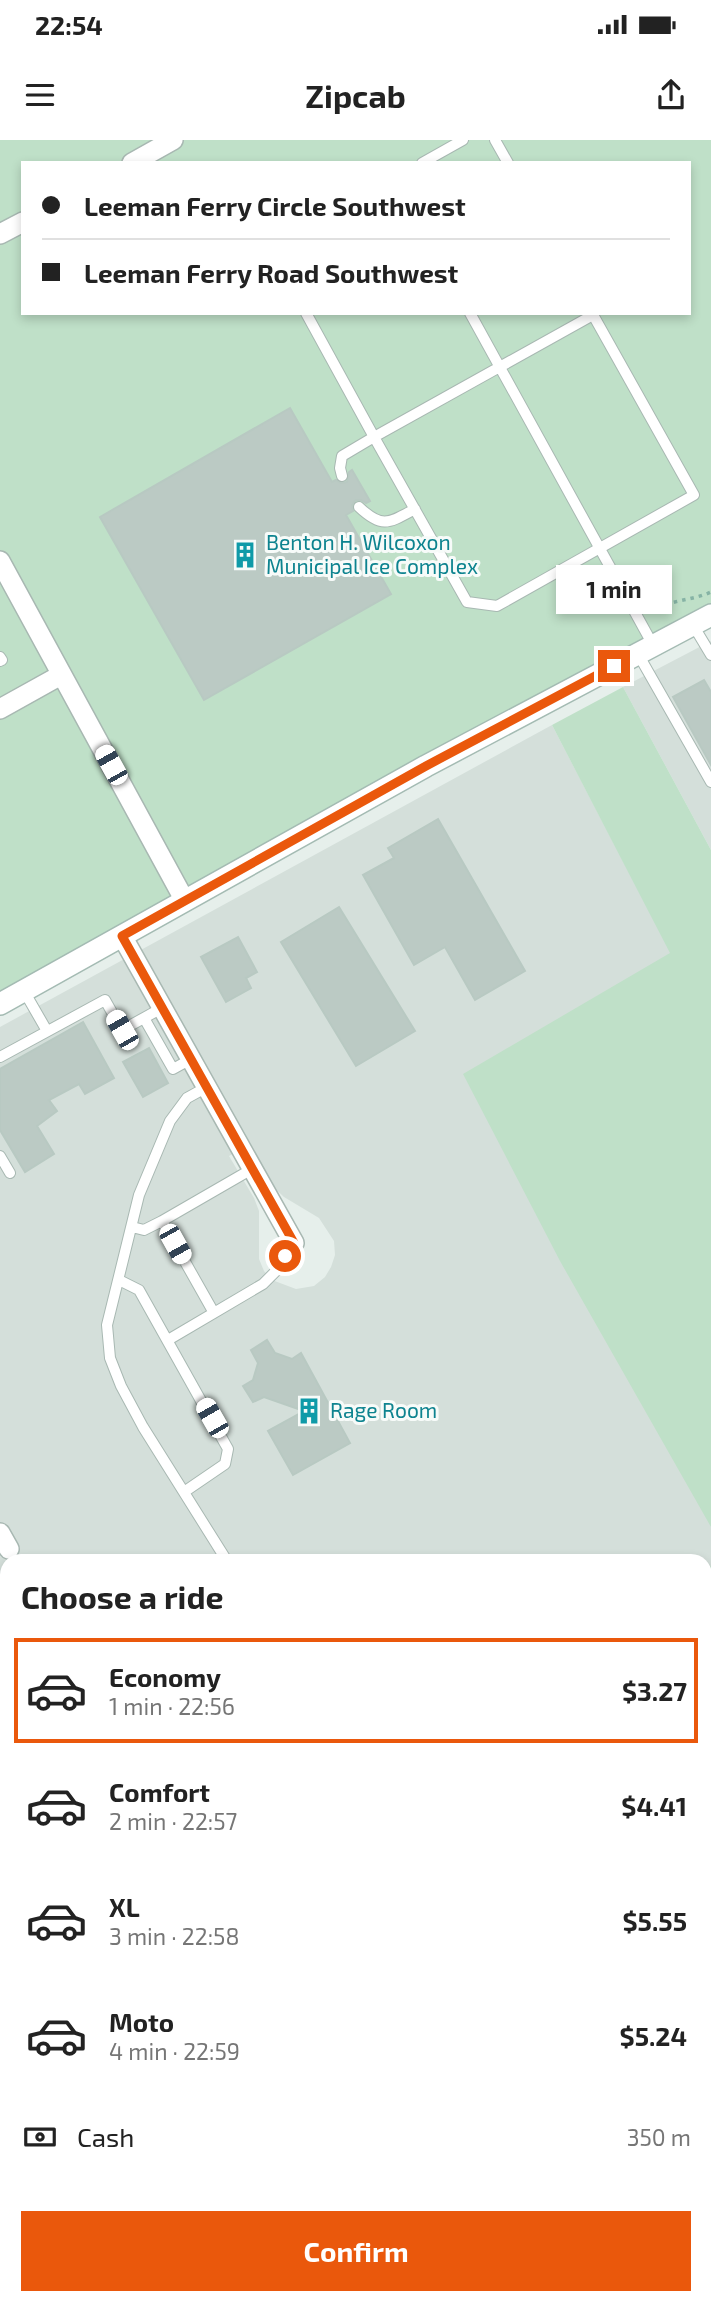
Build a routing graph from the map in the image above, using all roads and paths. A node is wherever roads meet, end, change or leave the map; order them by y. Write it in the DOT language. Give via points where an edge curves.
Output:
graph roads {
  1 [pos="173,140"];
  2 [pos="463,140"];
  3 [pos="495,140"];
  4 [pos="136,161"];
  5 [pos="426,161"];
  6 [pos="507,161"];
  7 [pos="21,223"];
  8 [pos="0,234"];
  9 [pos="307,315"];
  10 [pos="471,315"];
  11 [pos="591,315"];
  12 [pos="594,315"];
  13 [pos="499,367"];
  14 [pos="374,437"];
  15 [pos="342,476"];
  16 [pos="359,507"];
  17 [pos="415,509"];
  18 [pos="599,547"];
  19 [pos="0,561"];
  20 [pos="711,592"];
  21 [pos="638,618"];
  22 [pos="702,620"];
  23 [pos="645,650"];
  24 [pos="711,655"];
  25 [pos="61,675"];
  26 [pos="0,709"];
  27 [pos="711,782"];
  28 [pos="185,901"];
  29 [pos="122,936"];
  30 [pos="24,991"];
  31 [pos="0,1004"];
  32 [pos="162,1008"];
  33 [pos="144,1017"];
  34 [pos="47,1031"];
  35 [pos="0,1057"];
  36 [pos="191,1059"];
  37 [pos="206,1087"];
  38 [pos="0,1156"];
  39 [pos="252,1169"];
  40 [pos="10,1173"];
  41 [pos="162,1221"];
  42 [pos="132,1227"];
  43 [pos="294,1243"];
  44 [pos="119,1280"];
  45 [pos="214,1313"];
  46 [pos="168,1340"];
  47 [pos="184,1492"];
  48 [pos="223,1554"];
  1 -- 4 [label="street"];
  2 -- 5 [label="lane"];
  3 -- 6 [label="lane"];
  7 -- 8 [label="street"];
  9 -- 14 [label="lane"];
  10 -- 13 [label="lane"];
  11 -- 13 [label="lane"];
  12 -- 18 [label="lane" via="694,495"];
  13 -- 14 [label="lane"];
  13 -- 18 [label="lane"];
  14 -- 15 [label="lane" via="342,456"];
  14 -- 17 [label="lane"];
  16 -- 17 [label="lane" via="383,522"];
  17 -- 18 [label="lane" via="467,602 497,606"];
  18 -- 21 [label="lane"];
  19 -- 25 [label="street"];
  20 -- 21 [label="path" via="661,605"];
  21 -- 23 [label="lane"];
  22 -- 23 [label="street"];
  22 -- 24 [label="lane"];
  23 -- 27 [label="lane"];
  23 -- 28 [label="street"];
  25 -- 26 [label="street"];
  25 -- 28 [label="street"];
  28 -- 29 [label="street"];
  29 -- 30 [label="street"];
  29 -- 32 [label="street"];
  30 -- 31 [label="street"];
  30 -- 34 [label="lane"];
  32 -- 33 [label="lane"];
  32 -- 36 [label="street"];
  33 -- 34 [label="lane" via="122,1030 105,1000"];
  33 -- 36 [label="lane" via="173,1069"];
  34 -- 35 [label="lane"];
  36 -- 37 [label="street"];
  37 -- 39 [label="street"];
  37 -- 42 [label="lane" via="187,1098 170,1121 139,1195"];
  38 -- 40 [label="lane"];
  39 -- 41 [label="lane"];
  39 -- 43 [label="street"];
  41 -- 42 [label="lane" via="144,1230"];
  41 -- 45 [label="lane"];
  42 -- 44 [label="lane"];
  43 -- 45 [label="lane" via="263,1284"];
  44 -- 46 [label="lane" via="139,1290"];
  44 -- 47 [label="lane" via="107,1325 110,1358 121,1387"];
  45 -- 46 [label="lane"];
  46 -- 47 [label="lane" via="228,1449 225,1464"];
  47 -- 48 [label="lane"];
}
